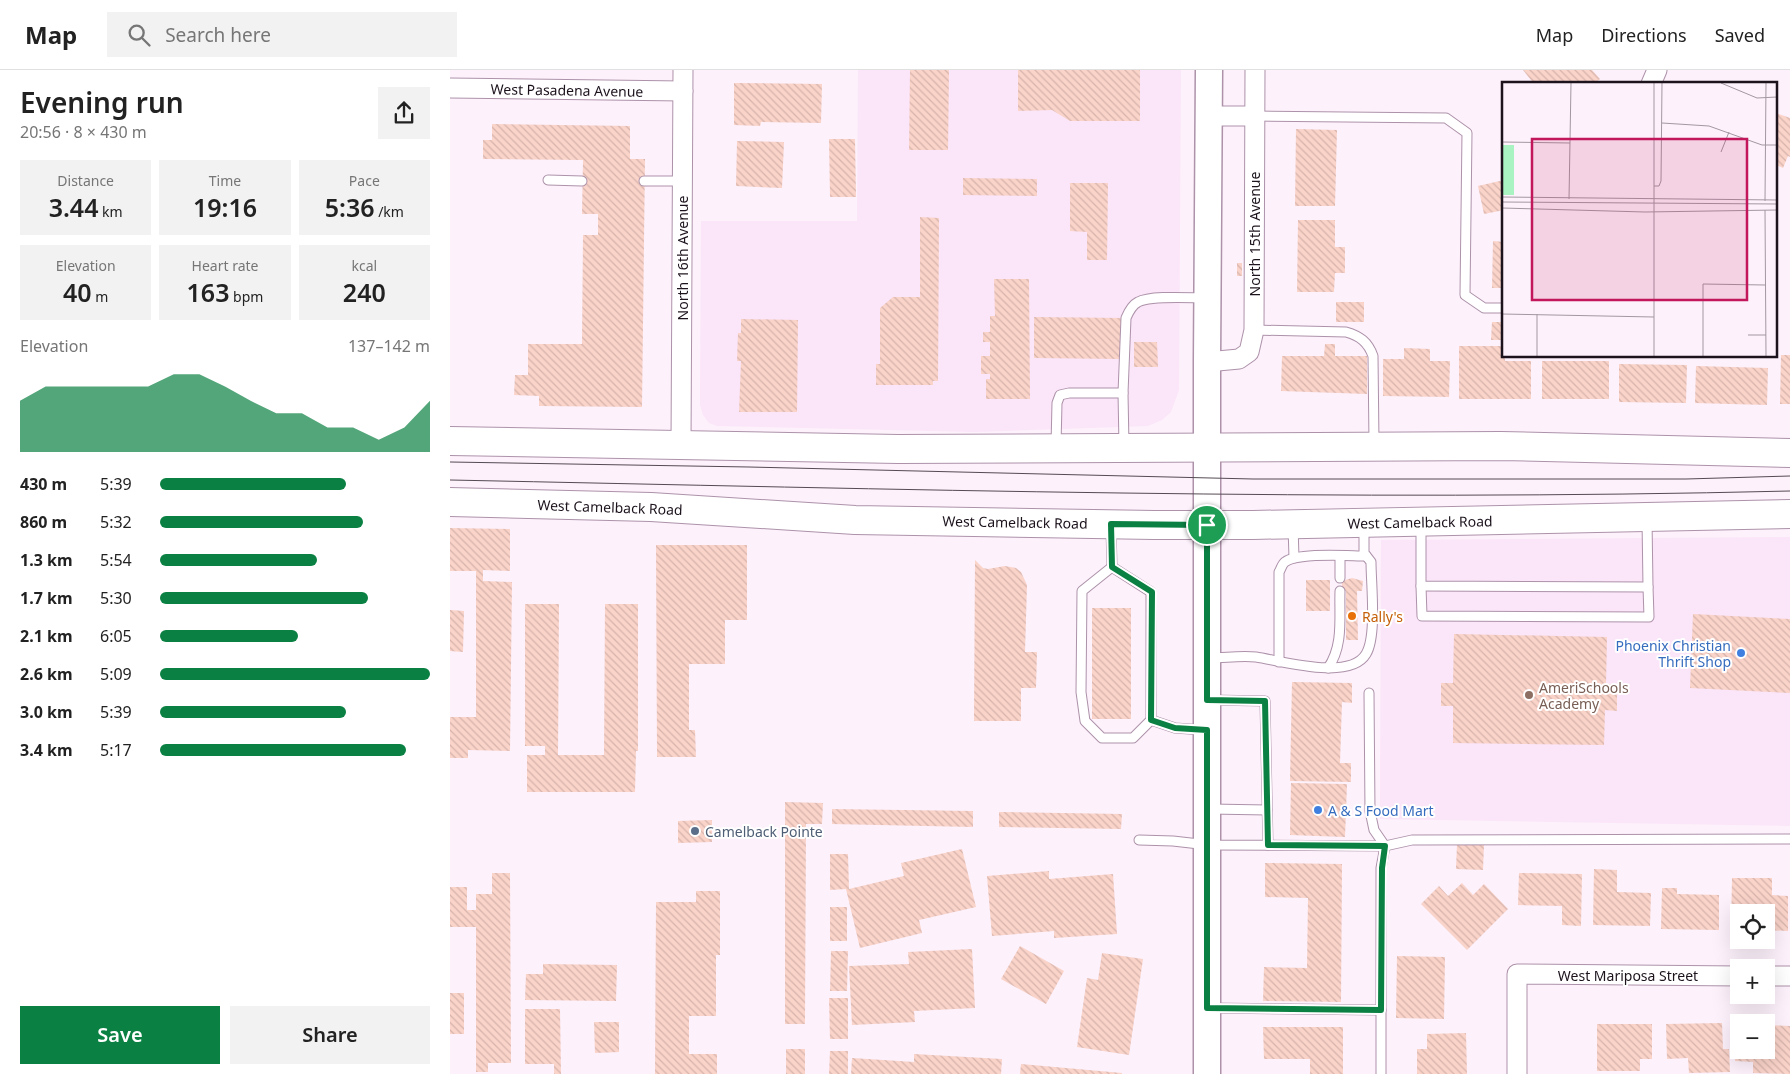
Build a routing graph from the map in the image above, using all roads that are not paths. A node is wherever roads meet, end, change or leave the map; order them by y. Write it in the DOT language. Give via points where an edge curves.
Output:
graph roads {
  1 [pos="683,70"];
  2 [pos="1209,70"];
  3 [pos="1255,70"];
  4 [pos="1656,70"];
  5 [pos="1652,82"];
  6 [pos="450,88"];
  7 [pos="683,91"];
  8 [pos="1208,116"];
  9 [pos="1254,116"];
  10 [pos="548,180"];
  11 [pos="582,181"];
  12 [pos="644,181"];
  13 [pos="682,181"];
  14 [pos="1207,298"];
  15 [pos="1502,308"];
  16 [pos="1254,330"];
  17 [pos="1207,362"];
  18 [pos="1123,393"];
  19 [pos="450,441"];
  20 [pos="681,446"];
  21 [pos="1207,446"];
  22 [pos="1374,446"];
  23 [pos="1056,447"];
  24 [pos="1124,447"];
  25 [pos="1790,453"];
  26 [pos="450,502"];
  27 [pos="1790,514"];
  28 [pos="1647,518"];
  29 [pos="1421,522"];
  30 [pos="1364,523"];
  31 [pos="1111,524"];
  32 [pos="1293,524"];
  33 [pos="1207,525"];
  34 [pos="1340,556"];
  35 [pos="1366,556"];
  36 [pos="1294,558"];
  37 [pos="1112,567"];
  38 [pos="1340,578"];
  39 [pos="1421,586"];
  40 [pos="1648,587"];
  41 [pos="1340,591"];
  42 [pos="1207,658"];
  43 [pos="1279,662"];
  44 [pos="1328,668"];
  45 [pos="1369,693"];
  46 [pos="1207,700"];
  47 [pos="1151,720"];
  48 [pos="1207,730"];
  49 [pos="1208,809"];
  50 [pos="1267,810"];
  51 [pos="1790,839"];
  52 [pos="1139,840"];
  53 [pos="1208,845"];
  54 [pos="1268,845"];
  55 [pos="1385,846"];
  56 [pos="1730,976"];
  57 [pos="1775,976"];
  58 [pos="1790,976"];
  59 [pos="1207,1008"];
  60 [pos="1381,1010"];
  61 [pos="1207,1074"];
  62 [pos="1381,1074"];
  63 [pos="1516,1074"];
  1 -- 7 [label="street, North 16th Avenue"];
  2 -- 8 [label="street"];
  3 -- 9 [label="street, North 15th Avenue"];
  4 -- 5 [label="street"];
  6 -- 7 [label="street, West Pasadena Avenue"];
  7 -- 13 [label="street, North 16th Avenue"];
  8 -- 9 [label="street"];
  8 -- 14 [label="street"];
  9 -- 15 [label="lane" via="1446,118 1467,133 1465,295 1484,308"];
  9 -- 16 [label="street, North 15th Avenue"];
  10 -- 11 [label="lane"];
  12 -- 13 [label="lane"];
  13 -- 20 [label="street, North 16th Avenue"];
  14 -- 17 [label="street"];
  14 -- 18 [label="lane" via="1147,298 1130,309 1126,318"];
  16 -- 17 [label="street, North 15th Avenue" via="1249,352 1239,359"];
  16 -- 22 [label="lane" via="1346,332 1365,341 1373,356"];
  17 -- 21 [label="street"];
  18 -- 23 [label="lane" via="1068,392 1060,395"];
  18 -- 24 [label="lane"];
  19 -- 20 [label="main road"];
  20 -- 23 [label="main road"];
  21 -- 22 [label="main road"];
  21 -- 24 [label="main road"];
  21 -- 33 [label="street"];
  22 -- 25 [label="main road"];
  23 -- 24 [label="main road"];
  26 -- 31 [label="main road, West Camelback Road" via="651,507 856,520"];
  27 -- 28 [label="main road, West Camelback Road"];
  28 -- 29 [label="main road, West Camelback Road"];
  28 -- 40 [label="lane"];
  29 -- 30 [label="main road, West Camelback Road"];
  29 -- 39 [label="lane"];
  30 -- 32 [label="main road, West Camelback Road"];
  30 -- 35 [label="lane"];
  31 -- 33 [label="main road, West Camelback Road"];
  31 -- 37 [label="lane"];
  32 -- 33 [label="main road, West Camelback Road"];
  32 -- 36 [label="lane"];
  33 -- 42 [label="street"];
  34 -- 35 [label="lane"];
  34 -- 36 [label="lane"];
  34 -- 38 [label="lane"];
  35 -- 44 [label="lane" via="1371,562 1372,640 1366,654 1357,663 1346,668"];
  36 -- 43 [label="lane" via="1284,563 1279,572"];
  37 -- 47 [label="lane" via="1152,592"];
  37 -- 47 [label="lane" via="1082,591 1081,692 1085,721 1102,738 1133,738"];
  39 -- 40 [label="lane"];
  39 -- 40 [label="lane" via="1422,616 1648,617"];
  41 -- 44 [label="lane" via="1339,644"];
  42 -- 43 [label="lane" via="1254,657"];
  42 -- 46 [label="street"];
  43 -- 44 [label="lane"];
  45 -- 55 [label="lane" via="1370,811 1374,830"];
  46 -- 48 [label="street"];
  46 -- 50 [label="lane" via="1265,701"];
  47 -- 48 [label="lane" via="1175,728"];
  48 -- 49 [label="street"];
  49 -- 50 [label="lane"];
  49 -- 53 [label="street"];
  50 -- 54 [label="lane"];
  51 -- 55 [label="lane" via="1412,840"];
  52 -- 53 [label="lane"];
  53 -- 54 [label="lane"];
  53 -- 59 [label="street"];
  54 -- 55 [label="lane"];
  55 -- 60 [label="lane"];
  56 -- 63 [label="street, West Mariposa Street" via="1517,974"];
  57 -- 58 [label="street"];
  59 -- 60 [label="lane"];
  59 -- 61 [label="street"];
  60 -- 62 [label="lane"];
}
